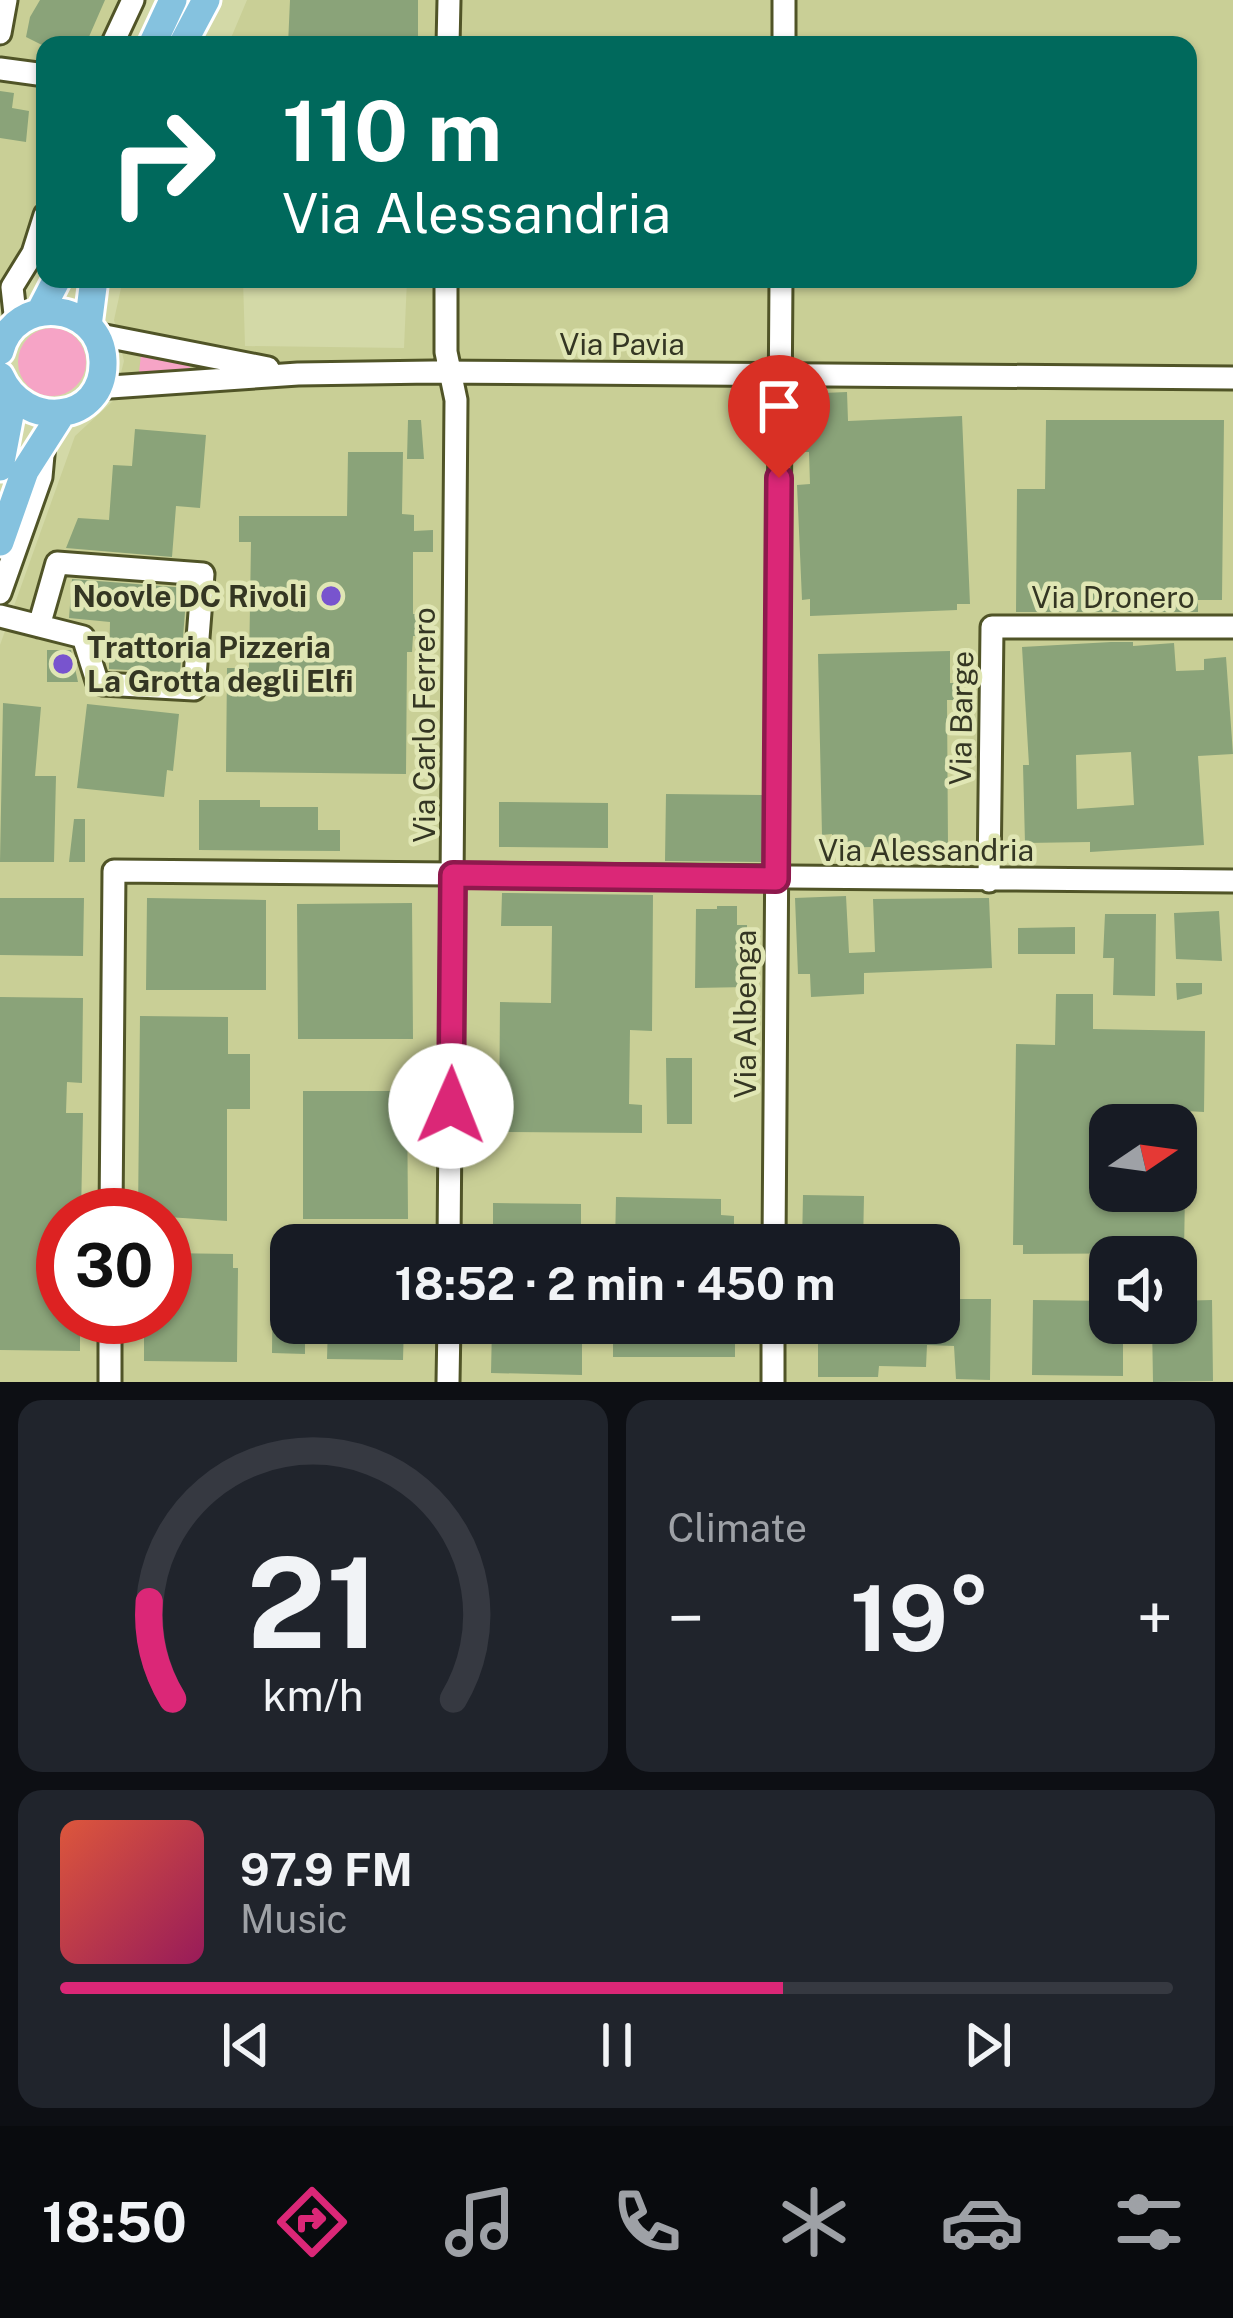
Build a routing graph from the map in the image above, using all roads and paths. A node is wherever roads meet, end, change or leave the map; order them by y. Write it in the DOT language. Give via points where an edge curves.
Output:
graph roads {
  1 [pos="6,0"];
  2 [pos="133,0"];
  3 [pos="206,0"];
  4 [pos="448,0"];
  5 [pos="784,0"];
  6 [pos="171,4"];
  7 [pos="0,33"];
  8 [pos="116,36"];
  9 [pos="142,36"];
  10 [pos="156,36"];
  11 [pos="187,36"];
  12 [pos="448,36"];
  13 [pos="784,36"];
  14 [pos="0,69"];
  15 [pos="36,74"];
  16 [pos="36,246"];
  17 [pos="50,288"];
  18 [pos="94,288"];
  19 [pos="446,288"];
  20 [pos="781,288"];
  21 [pos="92,330"];
  22 [pos="12,334"];
  23 [pos="450,372"];
  24 [pos="298,374"];
  25 [pos="780,375"];
  26 [pos="1233,378"];
  27 [pos="96,388"];
  28 [pos="5,389"];
  29 [pos="62,413"];
  30 [pos="44,438"];
  31 [pos="0,467"];
  32 [pos="0,542"];
  33 [pos="0,592"];
  34 [pos="0,616"];
  35 [pos="39,626"];
  36 [pos="1233,626"];
  37 [pos="992,627"];
  38 [pos="453,875"];
  39 [pos="776,879"];
  40 [pos="988,881"];
  41 [pos="1233,881"];
  42 [pos="111,1188"];
  43 [pos="449,1224"];
  44 [pos="774,1224"];
  45 [pos="110,1344"];
  46 [pos="448,1344"];
  47 [pos="773,1344"];
  48 [pos="110,1382"];
  49 [pos="448,1382"];
  50 [pos="773,1382"];
  1 -- 7 [label="street"];
  2 -- 8 [label="street"];
  3 -- 11 [label="main road"];
  4 -- 12 [label="street"];
  5 -- 13 [label="street"];
  6 -- 9 [label="street"];
  6 -- 10 [label="main road"];
  14 -- 15 [label="street"];
  16 -- 22 [label="street" via="12,286"];
  17 -- 22 [label="main road"];
  18 -- 21 [label="main road"];
  19 -- 23 [label="street, Via Carlo Ferrero"];
  20 -- 25 [label="street, Via Albenga"];
  21 -- 22 [label="main road" via="74,315"];
  21 -- 24 [label="street, Via Pavia"];
  21 -- 27 [label="main road" via="103,361"];
  23 -- 24 [label="street, Via Pavia"];
  23 -- 25 [label="street, Via Pavia"];
  23 -- 38 [label="street, Via Carlo Ferrero"];
  24 -- 27 [label="street, Via Pavia"];
  25 -- 26 [label="street, Via Pavia"];
  25 -- 39 [label="street, Via Albenga"];
  27 -- 29 [label="main road"];
  28 -- 29 [label="main road" via="44,414"];
  28 -- 31 [label="main road"];
  29 -- 30 [label="main road"];
  30 -- 32 [label="main road"];
  30 -- 33 [label="street" via="40,477"];
  34 -- 35 [label="street"];
  35 -- 35 [label="street" via="83,638 102,684 194,688 203,574 57,563"];
  36 -- 37 [label="street, Via Dronero"];
  37 -- 40 [label="street, Via Barge"];
  38 -- 39 [label="street, Via Alessandria"];
  38 -- 42 [label="street, Via Alessandria" via="114,871"];
  38 -- 43 [label="street, Via Carlo Ferrero"];
  39 -- 40 [label="street, Via Alessandria"];
  39 -- 44 [label="street, Via Albenga"];
  40 -- 41 [label="street, Via Alessandria"];
  45 -- 48 [label="street"];
  46 -- 49 [label="street"];
  47 -- 50 [label="street"];
}
